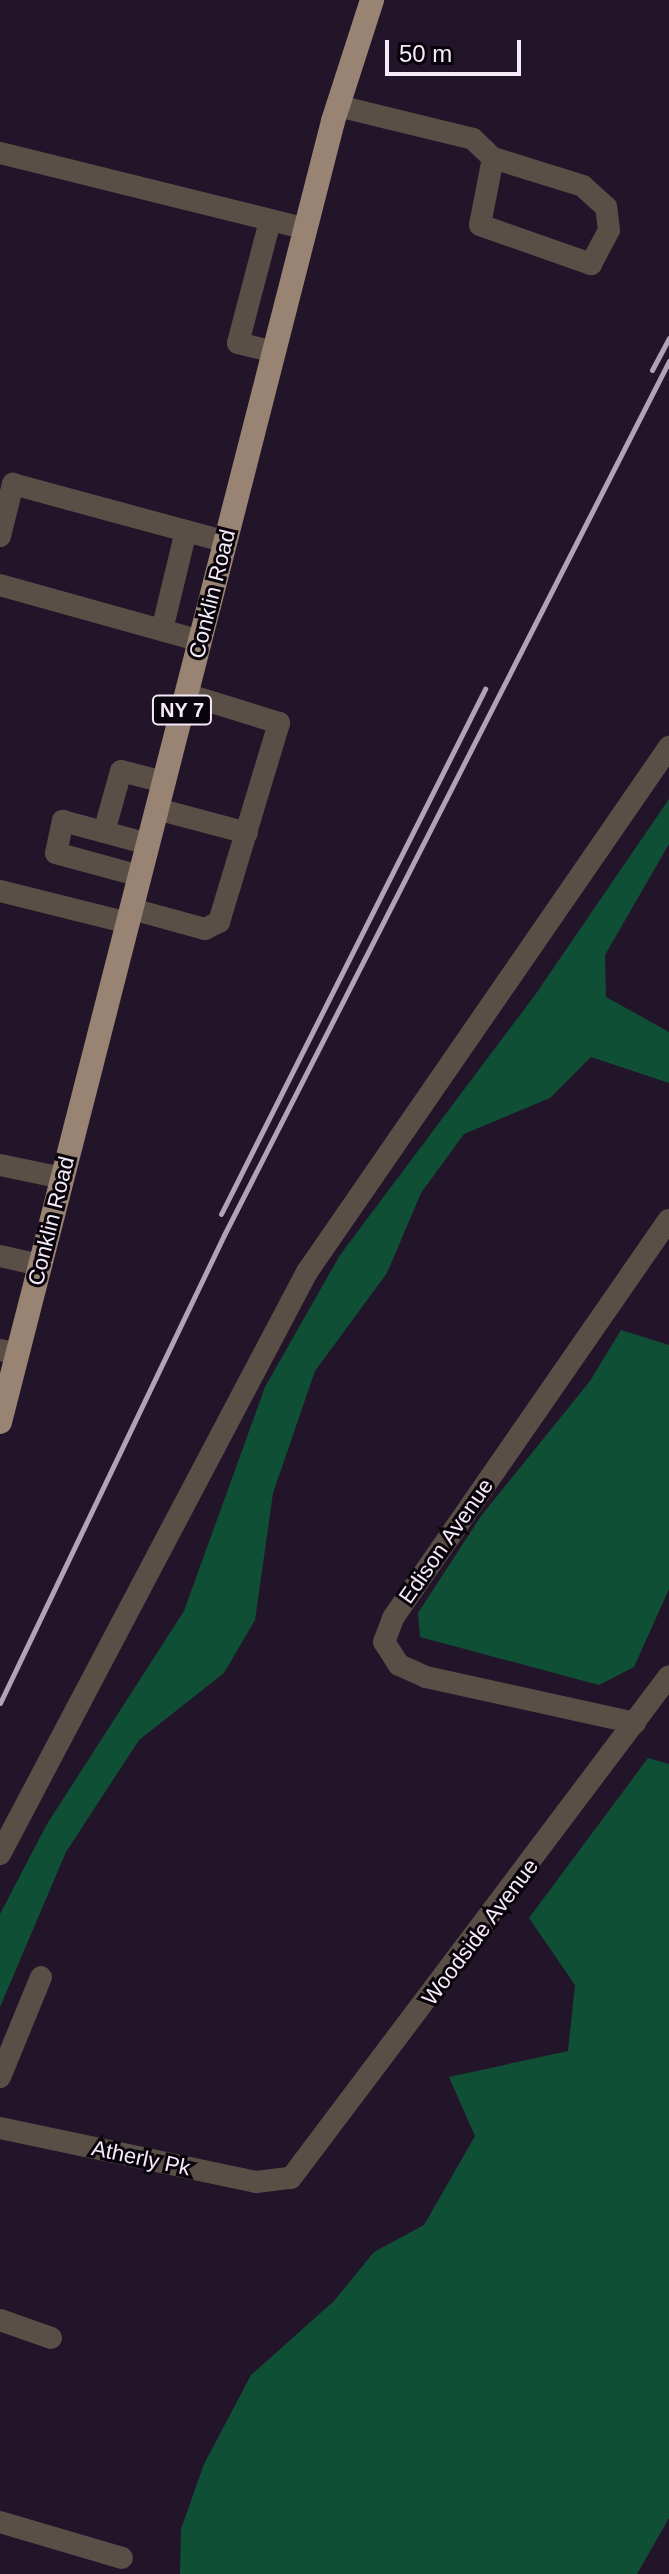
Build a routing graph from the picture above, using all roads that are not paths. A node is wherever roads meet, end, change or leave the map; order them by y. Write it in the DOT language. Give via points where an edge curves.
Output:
graph roads {
  1 [pos="372,0"];
  2 [pos="338,106"];
  3 [pos="0,153"];
  4 [pos="493,158"];
  5 [pos="270,221"];
  6 [pos="306,229"];
  7 [pos="274,352"];
  8 [pos="186,531"];
  9 [pos="0,536"];
  10 [pos="226,542"];
  11 [pos="0,585"];
  12 [pos="162,630"];
  13 [pos="200,641"];
  14 [pos="186,694"];
  15 [pos="669,747"];
  16 [pos="164,782"];
  17 [pos="157,809"];
  18 [pos="104,832"];
  19 [pos="247,833"];
  20 [pos="148,844"];
  21 [pos="140,876"];
  22 [pos="0,891"];
  23 [pos="130,916"];
  24 [pos="0,1165"];
  25 [pos="63,1178"];
  26 [pos="669,1220"];
  27 [pos="0,1256"];
  28 [pos="40,1265"];
  29 [pos="9,1352"];
  30 [pos="0,1422"];
  31 [pos="669,1676"];
  32 [pos="635,1723"];
  33 [pos="0,1854"];
  34 [pos="41,1977"];
  35 [pos="0,2077"];
  36 [pos="0,2128"];
  37 [pos="283,2180"];
  38 [pos="0,2320"];
  39 [pos="51,2338"];
  40 [pos="0,2522"];
  41 [pos="122,2558"];
  1 -- 2 [label="main road, Conklin Road / NY 7"];
  2 -- 4 [label="street" via="473,139"];
  2 -- 6 [label="main road, Conklin Road / NY 7"];
  3 -- 5 [label="street"];
  4 -- 4 [label="street" via="480,225 591,264 609,230 606,207 583,186"];
  5 -- 6 [label="street"];
  5 -- 7 [label="street" via="238,343"];
  6 -- 7 [label="main road, Conklin Road / NY 7"];
  7 -- 10 [label="main road, Conklin Road / NY 7"];
  8 -- 9 [label="street" via="13,484"];
  8 -- 10 [label="street"];
  8 -- 12 [label="street"];
  10 -- 13 [label="main road, Conklin Road / NY 7"];
  11 -- 12 [label="street"];
  12 -- 13 [label="street"];
  13 -- 14 [label="main road, Conklin Road / NY 7"];
  14 -- 16 [label="main road, Conklin Road / NY 7"];
  14 -- 19 [label="street" via="279,723"];
  15 -- 33 [label="street" via="307,1272"];
  16 -- 17 [label="main road, Conklin Road / NY 7"];
  16 -- 18 [label="street" via="121,771"];
  17 -- 19 [label="street"];
  17 -- 20 [label="main road, Conklin Road / NY 7"];
  18 -- 20 [label="street"];
  18 -- 21 [label="street" via="63,821 56,853"];
  19 -- 23 [label="street" via="219,922 205,929"];
  20 -- 21 [label="main road, Conklin Road / NY 7"];
  21 -- 23 [label="main road, Conklin Road / NY 7"];
  22 -- 23 [label="street"];
  23 -- 25 [label="main road, Conklin Road / NY 7"];
  24 -- 25 [label="street"];
  25 -- 28 [label="main road, Conklin Road / NY 7"];
  26 -- 32 [label="street, Edison Avenue" via="393,1618 384,1642 399,1665 426,1677"];
  27 -- 28 [label="street"];
  28 -- 29 [label="main road, Conklin Road / NY 7"];
  29 -- 30 [label="main road, Conklin Road / NY 7"];
  31 -- 32 [label="street, Woodside Avenue"];
  32 -- 37 [label="street, Woodside Avenue" via="310,2158"];
  34 -- 35 [label="street"];
  36 -- 37 [label="street, Atherly Pk" via="256,2182"];
  38 -- 39 [label="street"];
  40 -- 41 [label="street"];
}
